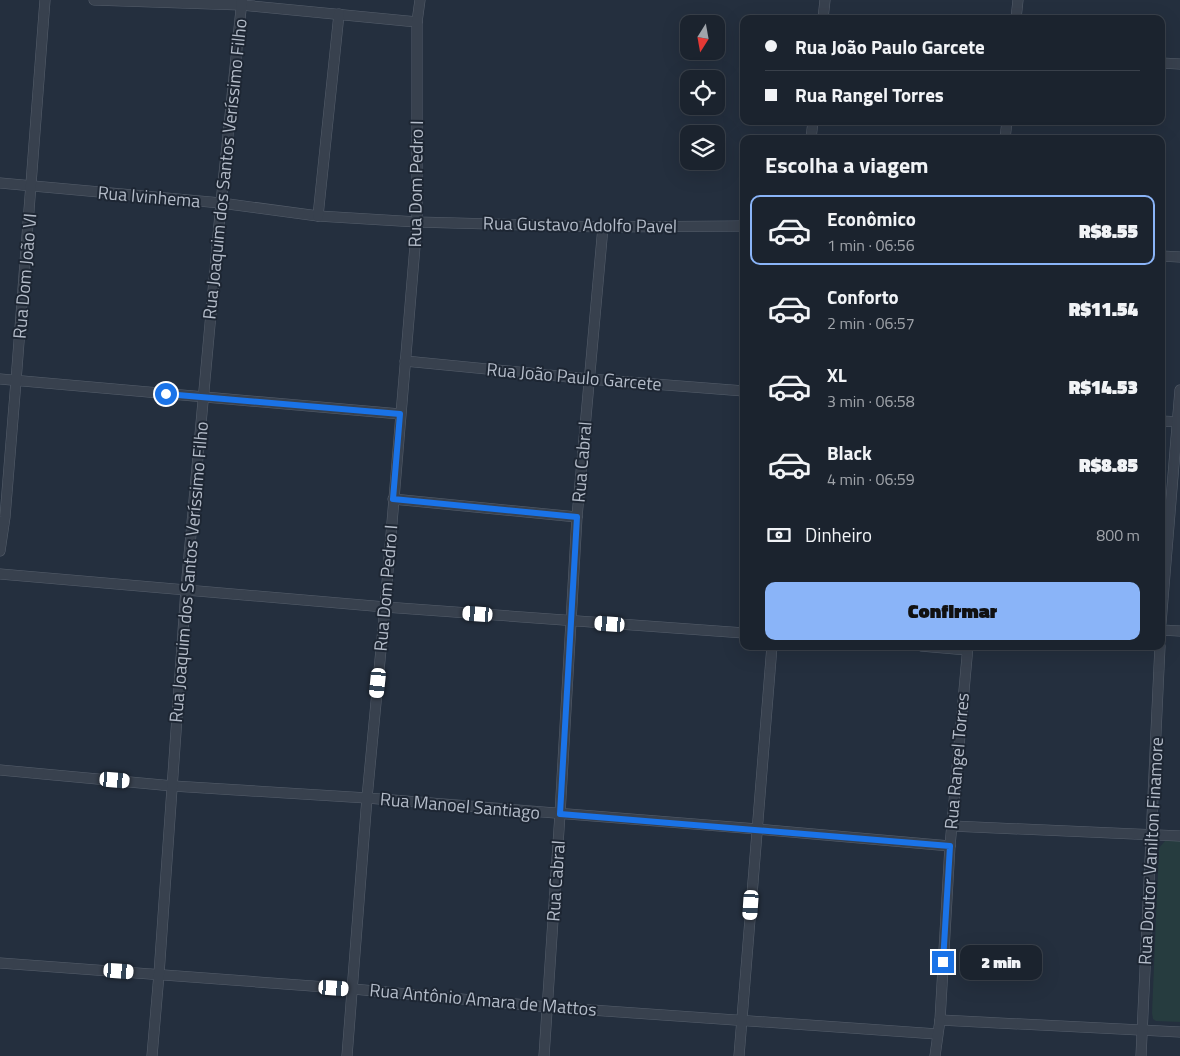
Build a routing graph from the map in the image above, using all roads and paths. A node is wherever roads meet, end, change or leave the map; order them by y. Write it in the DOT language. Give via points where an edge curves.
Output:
graph roads {
  1 [pos="46,0"];
  2 [pos="94,0"];
  3 [pos="420,0"];
  4 [pos="825,0"];
  5 [pos="1018,0"];
  6 [pos="242,2"];
  7 [pos="339,14"];
  8 [pos="823,15"];
  9 [pos="1016,15"];
  10 [pos="417,22"];
  11 [pos="1165,63"];
  12 [pos="1180,64"];
  13 [pos="0,183"];
  14 [pos="32,187"];
  15 [pos="221,203"];
  16 [pos="318,216"];
  17 [pos="417,222"];
  18 [pos="740,226"];
  19 [pos="603,227"];
  20 [pos="1165,256"];
  21 [pos="1180,258"];
  22 [pos="405,361"];
  23 [pos="0,379"];
  24 [pos="589,379"];
  25 [pos="16,381"];
  26 [pos="1180,390"];
  27 [pos="740,391"];
  28 [pos="203,397"];
  29 [pos="400,414"];
  30 [pos="1165,421"];
  31 [pos="1178,422"];
  32 [pos="393,499"];
  33 [pos="577,517"];
  34 [pos="0,551"];
  35 [pos="0,574"];
  36 [pos="1165,576"];
  37 [pos="186,589"];
  38 [pos="385,607"];
  39 [pos="572,621"];
  40 [pos="1165,630"];
  41 [pos="1180,631"];
  42 [pos="740,633"];
  43 [pos="772,650"];
  44 [pos="967,650"];
  45 [pos="1160,650"];
  46 [pos="0,770"];
  47 [pos="173,786"];
  48 [pos="367,798"];
  49 [pos="560,814"];
  50 [pos="952,826"];
  51 [pos="757,829"];
  52 [pos="1152,834"];
  53 [pos="1180,836"];
  54 [pos="950,846"];
  55 [pos="0,963"];
  56 [pos="159,974"];
  57 [pos="353,989"];
  58 [pos="548,1007"];
  59 [pos="743,1019"];
  60 [pos="940,1020"];
  61 [pos="1142,1030"];
  62 [pos="1180,1032"];
  63 [pos="937,1034"];
  64 [pos="152,1056"];
  65 [pos="347,1056"];
  66 [pos="544,1056"];
  67 [pos="739,1056"];
  68 [pos="935,1056"];
  69 [pos="1140,1056"];
  1 -- 14 [label="street, Rua Dom João VI"];
  2 -- 6 [label="street"];
  3 -- 10 [label="street, Rua Dom Pedro I"];
  4 -- 8 [label="street"];
  5 -- 9 [label="street"];
  6 -- 7 [label="street"];
  6 -- 15 [label="street, Rua Joaquim dos Santos Veríssimo Filho"];
  7 -- 10 [label="street"];
  7 -- 16 [label="street"];
  10 -- 17 [label="street, Rua Dom Pedro I"];
  11 -- 12 [label="street"];
  13 -- 14 [label="street, Rua Ivinhema"];
  14 -- 15 [label="street, Rua Ivinhema"];
  14 -- 25 [label="street, Rua Dom João VI"];
  15 -- 16 [label="street, Rua Ivinhema"];
  15 -- 28 [label="street, Rua Joaquim dos Santos Veríssimo Filho"];
  16 -- 17 [label="street, Rua Ivinhema"];
  17 -- 19 [label="street, Rua Gustavo Adolfo Pavel"];
  17 -- 22 [label="street, Rua Dom Pedro I"];
  18 -- 19 [label="street, Rua Gustavo Adolfo Pavel"];
  19 -- 24 [label="street, Rua Cabral"];
  20 -- 21 [label="street"];
  22 -- 24 [label="street, Rua João Paulo Garcete"];
  22 -- 29 [label="street, Rua Dom Pedro I"];
  23 -- 25 [label="street"];
  24 -- 27 [label="street, Rua João Paulo Garcete"];
  24 -- 33 [label="street, Rua Cabral"];
  25 -- 28 [label="street"];
  25 -- 34 [label="street, Rua Dom João VI"];
  26 -- 31 [label="street"];
  28 -- 29 [label="street"];
  28 -- 37 [label="street, Rua Joaquim dos Santos Veríssimo Filho"];
  29 -- 32 [label="street, Rua Dom Pedro I"];
  30 -- 31 [label="street"];
  31 -- 36 [label="street"];
  32 -- 33 [label="street"];
  32 -- 38 [label="street, Rua Dom Pedro I"];
  33 -- 39 [label="street, Rua Cabral"];
  35 -- 37 [label="street"];
  37 -- 38 [label="street"];
  37 -- 47 [label="street, Rua Joaquim dos Santos Veríssimo Filho"];
  38 -- 39 [label="street"];
  38 -- 48 [label="street, Rua Dom Pedro I"];
  39 -- 42 [label="street"];
  39 -- 49 [label="street, Rua Cabral"];
  40 -- 41 [label="street"];
  43 -- 51 [label="street"];
  44 -- 50 [label="street, Rua Rangel Torres"];
  45 -- 52 [label="street, Rua Doutor Vanilton Finamore"];
  46 -- 47 [label="street, Rua Manoel Santiago"];
  47 -- 48 [label="street, Rua Manoel Santiago"];
  47 -- 56 [label="street, Rua Joaquim dos Santos Veríssimo Filho"];
  48 -- 49 [label="street, Rua Manoel Santiago"];
  48 -- 57 [label="street, Rua Dom Pedro I"];
  49 -- 51 [label="street, Rua Manoel Santiago"];
  49 -- 58 [label="street, Rua Cabral"];
  50 -- 52 [label="street"];
  50 -- 54 [label="street, Rua Rangel Torres"];
  51 -- 54 [label="street, Rua Manoel Santiago"];
  51 -- 59 [label="street"];
  52 -- 53 [label="street"];
  52 -- 61 [label="street, Rua Doutor Vanilton Finamore"];
  54 -- 60 [label="street, Rua Rangel Torres"];
  55 -- 56 [label="street, Rua Antônio Amara de Mattos"];
  56 -- 57 [label="street, Rua Antônio Amara de Mattos"];
  56 -- 64 [label="street, Rua Joaquim dos Santos Veríssimo Filho"];
  57 -- 58 [label="street, Rua Antônio Amara de Mattos"];
  57 -- 65 [label="street, Rua Dom Pedro I"];
  58 -- 59 [label="street, Rua Antônio Amara de Mattos"];
  58 -- 66 [label="street, Rua Cabral"];
  59 -- 63 [label="street, Rua Antônio Amara de Mattos"];
  59 -- 67 [label="street"];
  60 -- 61 [label="street"];
  60 -- 63 [label="street, Rua Rangel Torres"];
  61 -- 62 [label="street"];
  61 -- 69 [label="street, Rua Doutor Vanilton Finamore"];
  63 -- 68 [label="street, Rua Rangel Torres"];
}
